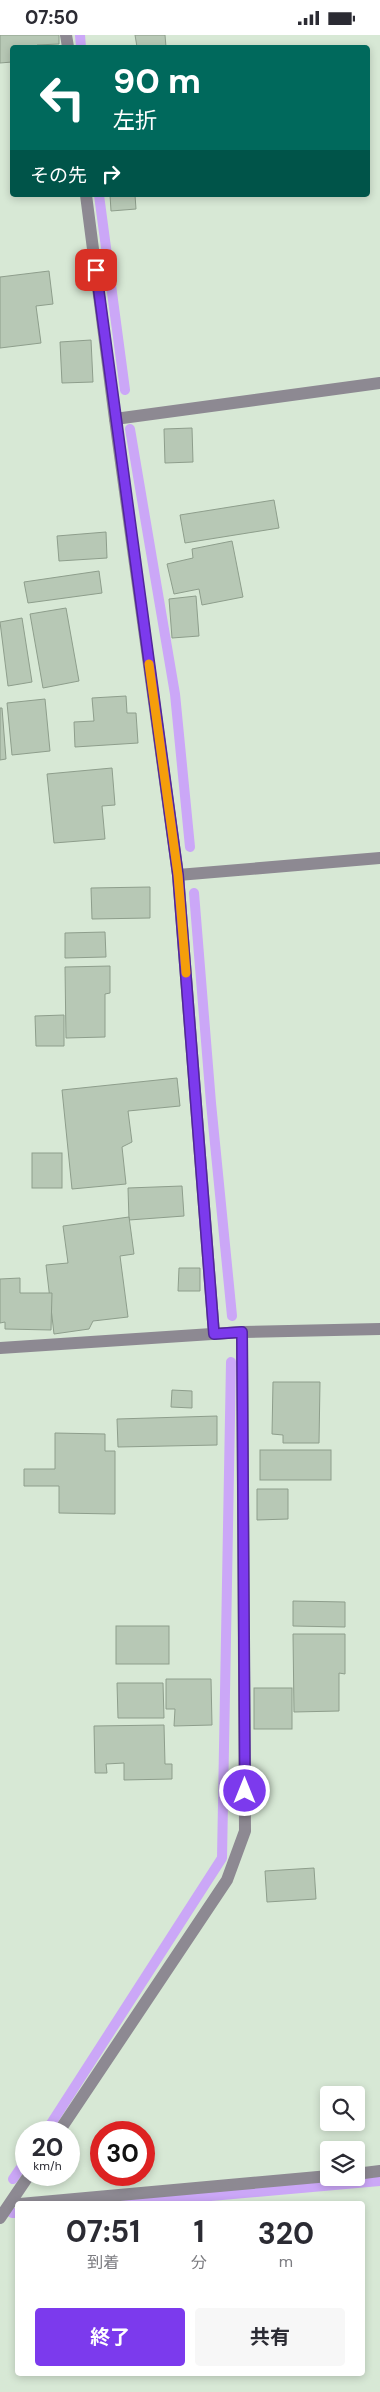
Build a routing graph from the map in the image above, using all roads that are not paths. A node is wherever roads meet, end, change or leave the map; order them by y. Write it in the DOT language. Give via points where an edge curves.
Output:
graph roads {
  1 [pos="86,197"];
  2 [pos="380,383"];
  3 [pos="114,419"];
  4 [pos="380,858"];
  5 [pos="178,875"];
  6 [pos="380,1329"];
  7 [pos="242,1332"];
  8 [pos="214,1334"];
  9 [pos="0,1347"];
  10 [pos="66,2121"];
  11 [pos="380,2171"];
  12 [pos="365,2173"];
  13 [pos="320,2177"];
  14 [pos="23,2186"];
  15 [pos="56,2201"];
  16 [pos="12,2205"];
  17 [pos="0,2218"];
  1 -- 3 [label="street"];
  2 -- 3 [label="street"];
  3 -- 5 [label="street"];
  4 -- 5 [label="street"];
  5 -- 8 [label="street"];
  6 -- 7 [label="street"];
  7 -- 8 [label="street"];
  7 -- 10 [label="street" via="245,1831 228,1880"];
  8 -- 9 [label="street"];
  11 -- 12 [label="street"];
  13 -- 15 [label="street"];
  14 -- 16 [label="street"];
  16 -- 17 [label="street"];
}
